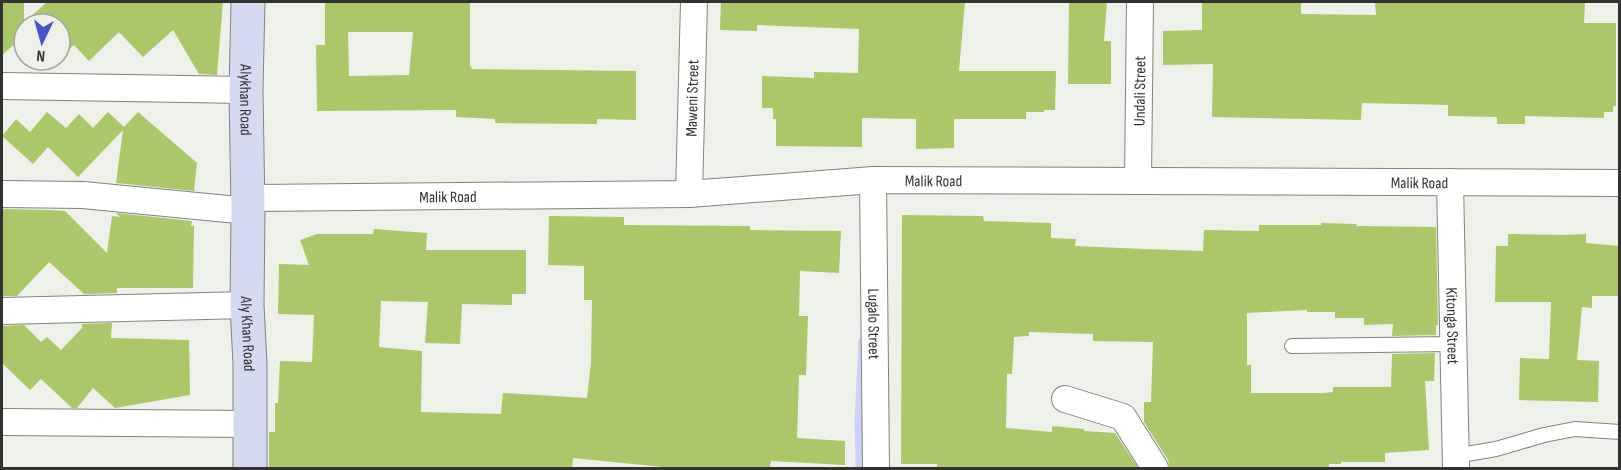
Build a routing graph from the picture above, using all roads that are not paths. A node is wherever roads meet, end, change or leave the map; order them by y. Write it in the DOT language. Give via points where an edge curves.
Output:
graph roads {
  1 [pos="248,2"];
  2 [pos="694,2"];
  3 [pos="1140,2"];
  4 [pos="2,86"];
  5 [pos="246,90"];
  6 [pos="873,180"];
  7 [pos="1138,181"];
  8 [pos="1450,182"];
  9 [pos="1620,183"];
  10 [pos="2,194"];
  11 [pos="689,194"];
  12 [pos="247,204"];
  13 [pos="247,305"];
  14 [pos="2,311"];
  15 [pos="1454,344"];
  16 [pos="1292,346"];
  17 [pos="1065,399"];
  18 [pos="2,423"];
  19 [pos="249,424"];
  20 [pos="1620,432"];
  21 [pos="1456,462"];
  22 [pos="250,468"];
  23 [pos="876,468"];
  24 [pos="1155,468"];
  1 -- 5 [label="street, Alykhan Road"];
  2 -- 11 [label="street, Maweni Street"];
  3 -- 7 [label="street, Undali Street"];
  4 -- 5 [label="street"];
  5 -- 12 [label="street, Alykhan Road"];
  6 -- 7 [label="street, Malik Road"];
  6 -- 11 [label="street, Malik Road"];
  6 -- 23 [label="street, Lugalo Street"];
  7 -- 8 [label="street, Malik Road"];
  8 -- 9 [label="street, Malik Road"];
  8 -- 15 [label="street, Kitonga Street"];
  10 -- 12 [label="street, Malik Road"];
  11 -- 12 [label="street, Malik Road"];
  12 -- 13 [label="street, Aly Khan Road"];
  13 -- 14 [label="street"];
  13 -- 19 [label="street, Aly Khan Road"];
  15 -- 16 [label="lane"];
  15 -- 21 [label="street, Kitonga Street"];
  17 -- 24 [label="street" via="1123,417"];
  18 -- 19 [label="street"];
  19 -- 22 [label="street, Aly Khan Road"];
  20 -- 21 [label="lane" via="1575,429"];
}
